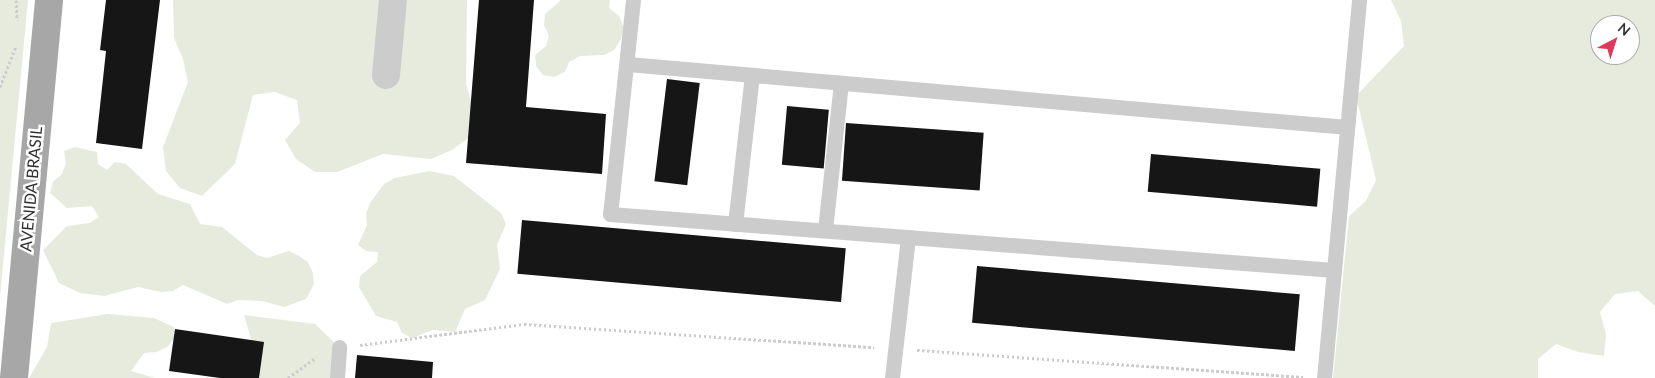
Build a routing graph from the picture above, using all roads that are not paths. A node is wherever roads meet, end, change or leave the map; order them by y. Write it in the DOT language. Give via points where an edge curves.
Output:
graph roads {
  1 [pos="49,0"];
  2 [pos="393,0"];
  3 [pos="633,0"];
  4 [pos="1359,0"];
  5 [pos="628,64"];
  6 [pos="752,75"];
  7 [pos="386,76"];
  8 [pos="841,82"];
  9 [pos="1348,126"];
  10 [pos="735,224"];
  11 [pos="825,230"];
  12 [pos="908,237"];
  13 [pos="1334,270"];
  14 [pos="339,347"];
  15 [pos="14,378"];
  16 [pos="337,378"];
  17 [pos="892,378"];
  18 [pos="1324,378"];
  1 -- 15 [label="main road, AVENIDA BRASIL"];
  2 -- 7 [label="street"];
  3 -- 5 [label="lane"];
  4 -- 9 [label="lane"];
  5 -- 6 [label="lane"];
  5 -- 10 [label="lane" via="610,214"];
  6 -- 8 [label="lane"];
  6 -- 10 [label="lane"];
  8 -- 9 [label="lane"];
  8 -- 11 [label="lane"];
  9 -- 13 [label="lane"];
  10 -- 11 [label="lane"];
  11 -- 12 [label="lane"];
  12 -- 13 [label="lane"];
  12 -- 17 [label="lane"];
  13 -- 18 [label="lane"];
  14 -- 16 [label="lane"];
}
